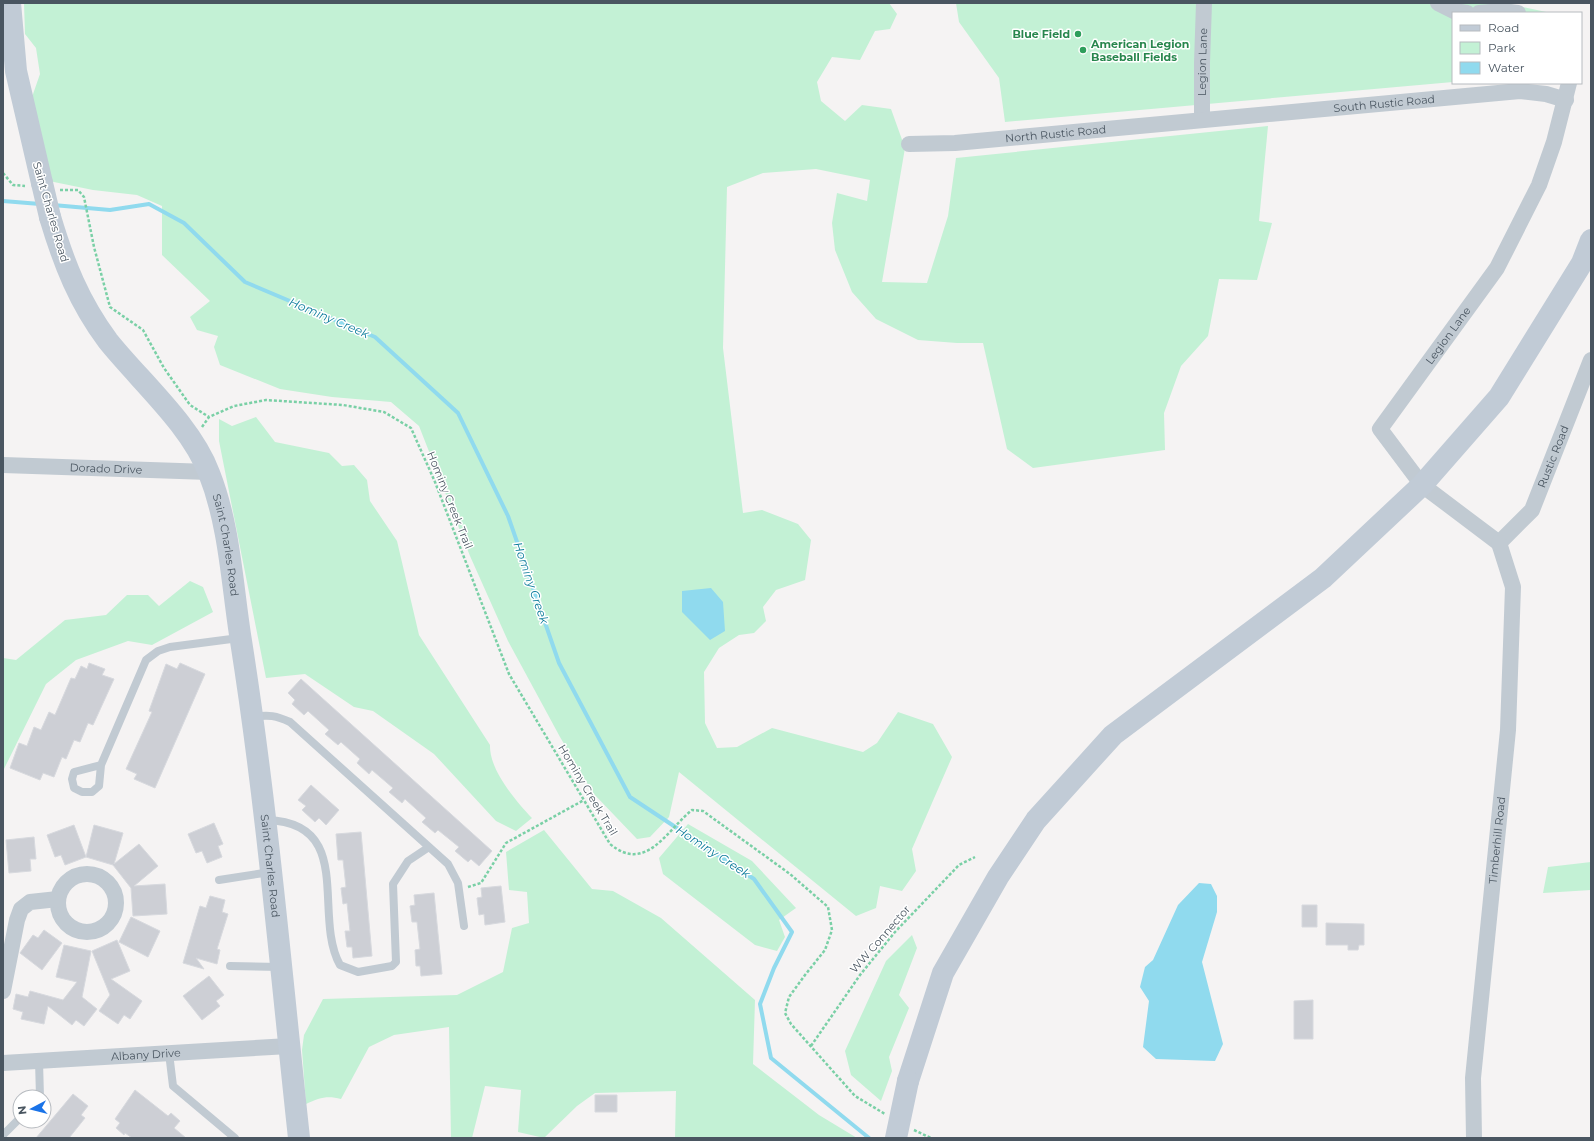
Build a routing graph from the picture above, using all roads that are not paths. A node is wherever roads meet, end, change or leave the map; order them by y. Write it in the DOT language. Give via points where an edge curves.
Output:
graph roads {
  1 [pos="10,3"];
  2 [pos="1204,3"];
  3 [pos="1438,3"];
  4 [pos="1460,12"];
  5 [pos="1490,12"];
  6 [pos="1510,12"];
  7 [pos="1570,84"];
  8 [pos="1566,100"];
  9 [pos="1202,120"];
  10 [pos="909,144"];
  11 [pos="1591,240"];
  12 [pos="1591,360"];
  13 [pos="3,465"];
  14 [pos="209,472"];
  15 [pos="1422,485"];
  16 [pos="1500,543"];
  17 [pos="240,638"];
  18 [pos="253,717"];
  19 [pos="101,765"];
  20 [pos="266,820"];
  21 [pos="429,847"];
  22 [pos="272,872"];
  23 [pos="219,880"];
  24 [pos="58,899"];
  25 [pos="464,926"];
  26 [pos="230,966"];
  27 [pos="281,967"];
  28 [pos="3,991"];
  29 [pos="289,1046"];
  30 [pos="169,1053"];
  31 [pos="39,1061"];
  32 [pos="3,1063"];
  33 [pos="40,1089"];
  34 [pos="12,1126"];
  35 [pos="903,1133"];
  36 [pos="3,1134"];
  37 [pos="235,1138"];
  38 [pos="299,1138"];
  39 [pos="1474,1138"];
  1 -- 14 [label="street, Saint Charles Road, bridge" via="16,71 50,217 63,260 81,299 108,340 193,441"];
  2 -- 9 [label="street, Legion Lane"];
  3 -- 4 [label="street"];
  5 -- 6 [label="street"];
  7 -- 8 [label="street, Legion Lane"];
  8 -- 9 [label="street, South Rustic Road" via="1546,94 1520,91"];
  8 -- 15 [label="street, Legion Lane" via="1539,185 1497,268 1380,429"];
  9 -- 10 [label="street, North Rustic Road" via="955,143"];
  11 -- 15 [label="street" via="1582,263 1498,397"];
  12 -- 16 [label="street, Rustic Road" via="1532,510"];
  13 -- 14 [label="street, Dorado Drive"];
  14 -- 17 [label="street, Saint Charles Road" via="225,524"];
  15 -- 16 [label="street, Legion Lane"];
  15 -- 35 [label="street, bridge" via="1323,578 1114,736 1036,820 998,877 943,973 908,1081"];
  16 -- 39 [label="street, Timberhill Road" via="1513,587 1508,714 1472,1078"];
  17 -- 18 [label="street, Saint Charles Road"];
  17 -- 19 [label="lane" via="170,647 158,651 146,660"];
  18 -- 20 [label="street, Saint Charles Road"];
  18 -- 21 [label="lane" via="267,714 290,722"];
  20 -- 21 [label="lane" via="281,820 294,825 308,833 318,846 325,860 328,878 330,923 336,958 340,965 358,972 392,966 396,962 393,884 408,860"];
  20 -- 22 [label="street, Saint Charles Road"];
  21 -- 25 [label="lane" via="448,864 459,890"];
  22 -- 23 [label="lane"];
  22 -- 27 [label="street, Saint Charles Road"];
  24 -- 28 [label="street" via="30,902 21,909"];
  26 -- 27 [label="lane"];
  27 -- 29 [label="street, Saint Charles Road"];
  29 -- 30 [label="street, Albany Drive"];
  29 -- 38 [label="street, Saint Charles Road"];
  30 -- 31 [label="street, Albany Drive"];
  30 -- 37 [label="lane" via="173,1086"];
  31 -- 32 [label="street, Albany Drive"];
  31 -- 33 [label="lane"];
  34 -- 36 [label="lane"];
}
